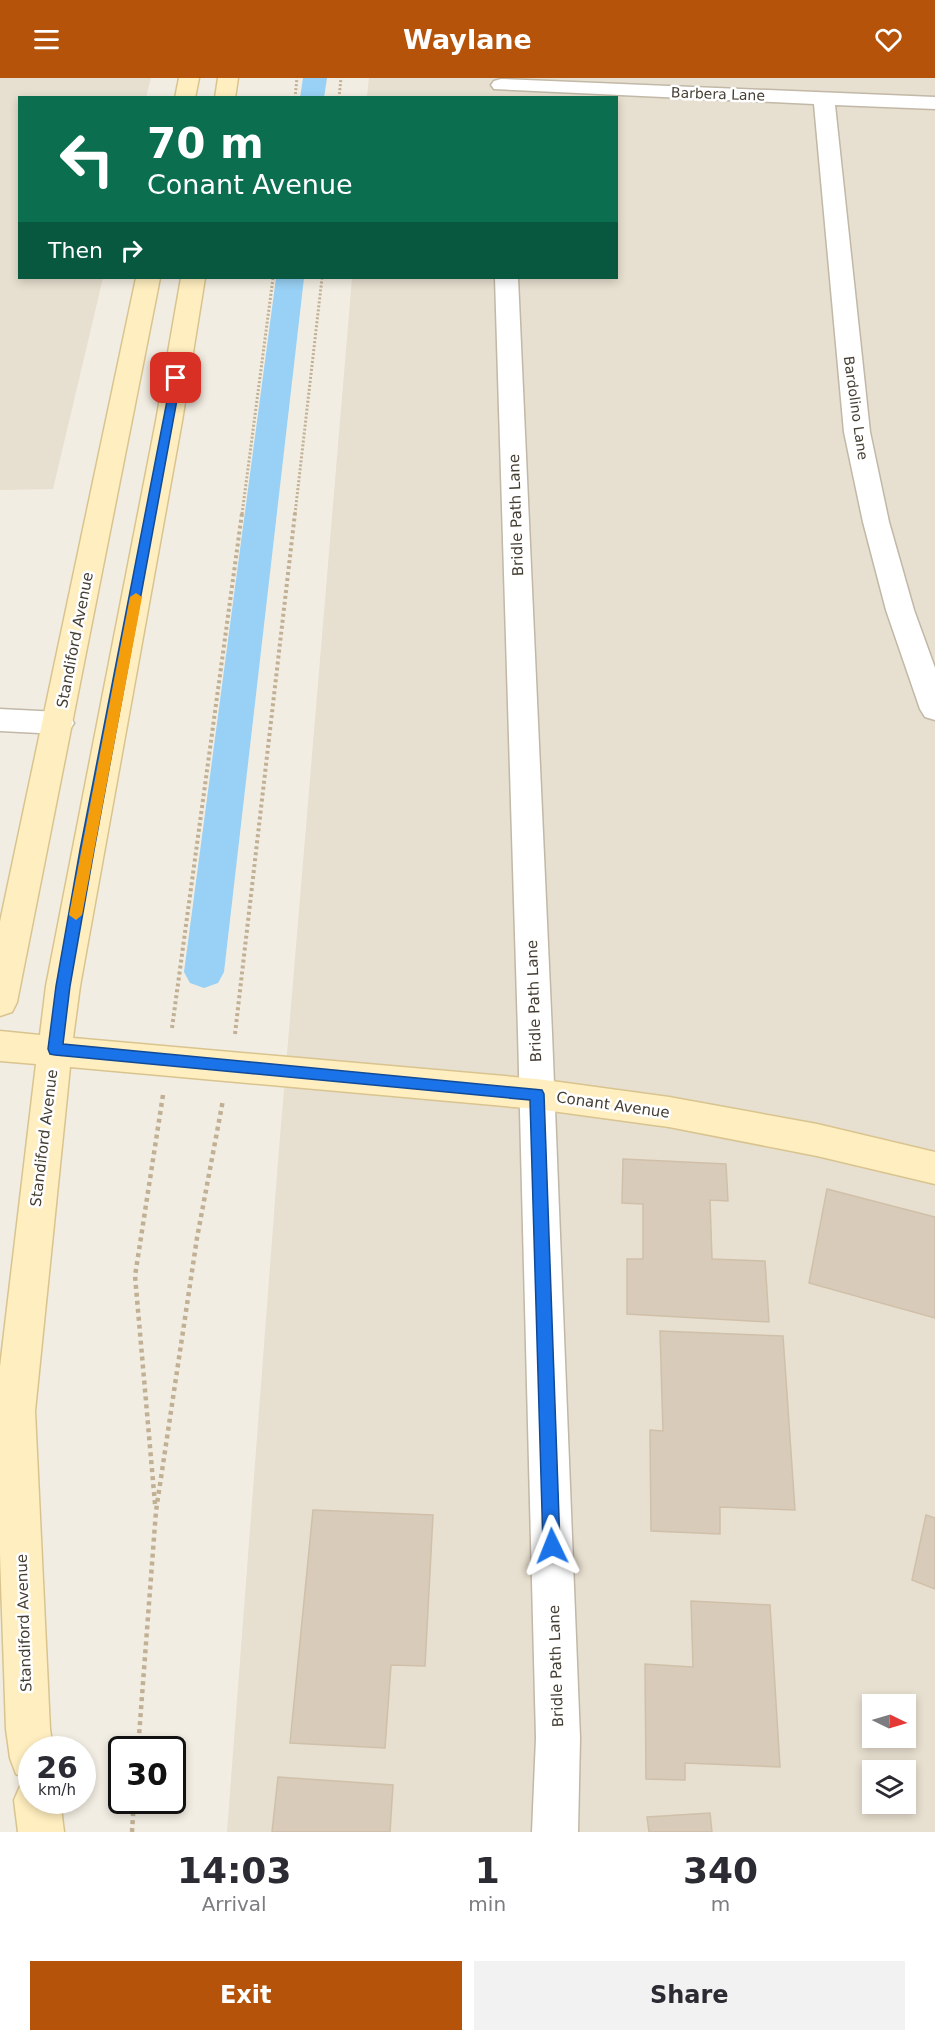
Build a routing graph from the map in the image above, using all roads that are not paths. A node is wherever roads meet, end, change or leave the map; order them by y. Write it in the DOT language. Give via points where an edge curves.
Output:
graph roads {
  1 [pos="189,78"];
  2 [pos="228,78"];
  3 [pos="501,87"];
  4 [pos="185,96"];
  5 [pos="225,96"];
  6 [pos="824,99"];
  7 [pos="935,103"];
  8 [pos="148,279"];
  9 [pos="193,279"];
  10 [pos="506,279"];
  11 [pos="935,709"];
  12 [pos="0,720"];
  13 [pos="58,723"];
  14 [pos="0,1002"];
  15 [pos="0,1046"];
  16 [pos="55,1049"];
  17 [pos="537,1094"];
  18 [pos="935,1168"];
  19 [pos="29,1736"];
  20 [pos="39,1814"];
  21 [pos="41,1832"];
  22 [pos="555,1832"];
  1 -- 4 [label="main road"];
  2 -- 5 [label="main road"];
  3 -- 6 [label="street, Barbera Lane"];
  6 -- 7 [label="street, Barbera Lane"];
  6 -- 11 [label="street, Bardolino Lane" via="857,432 897,599"];
  8 -- 13 [label="main road, Standiford Avenue"];
  9 -- 16 [label="main road, Standiford Avenue" via="85,861"];
  10 -- 17 [label="street, Bridle Path Lane"];
  12 -- 13 [label="street"];
  13 -- 14 [label="main road, Standiford Avenue"];
  15 -- 16 [label="main road, Conant Avenue"];
  16 -- 17 [label="main road, Conant Avenue"];
  16 -- 19 [label="main road, Standiford Avenue" via="15,1412"];
  17 -- 18 [label="main road, Conant Avenue" via="669,1112 817,1140"];
  17 -- 22 [label="street, Bridle Path Lane" via="558,1738"];
  20 -- 21 [label="main road"];
}
